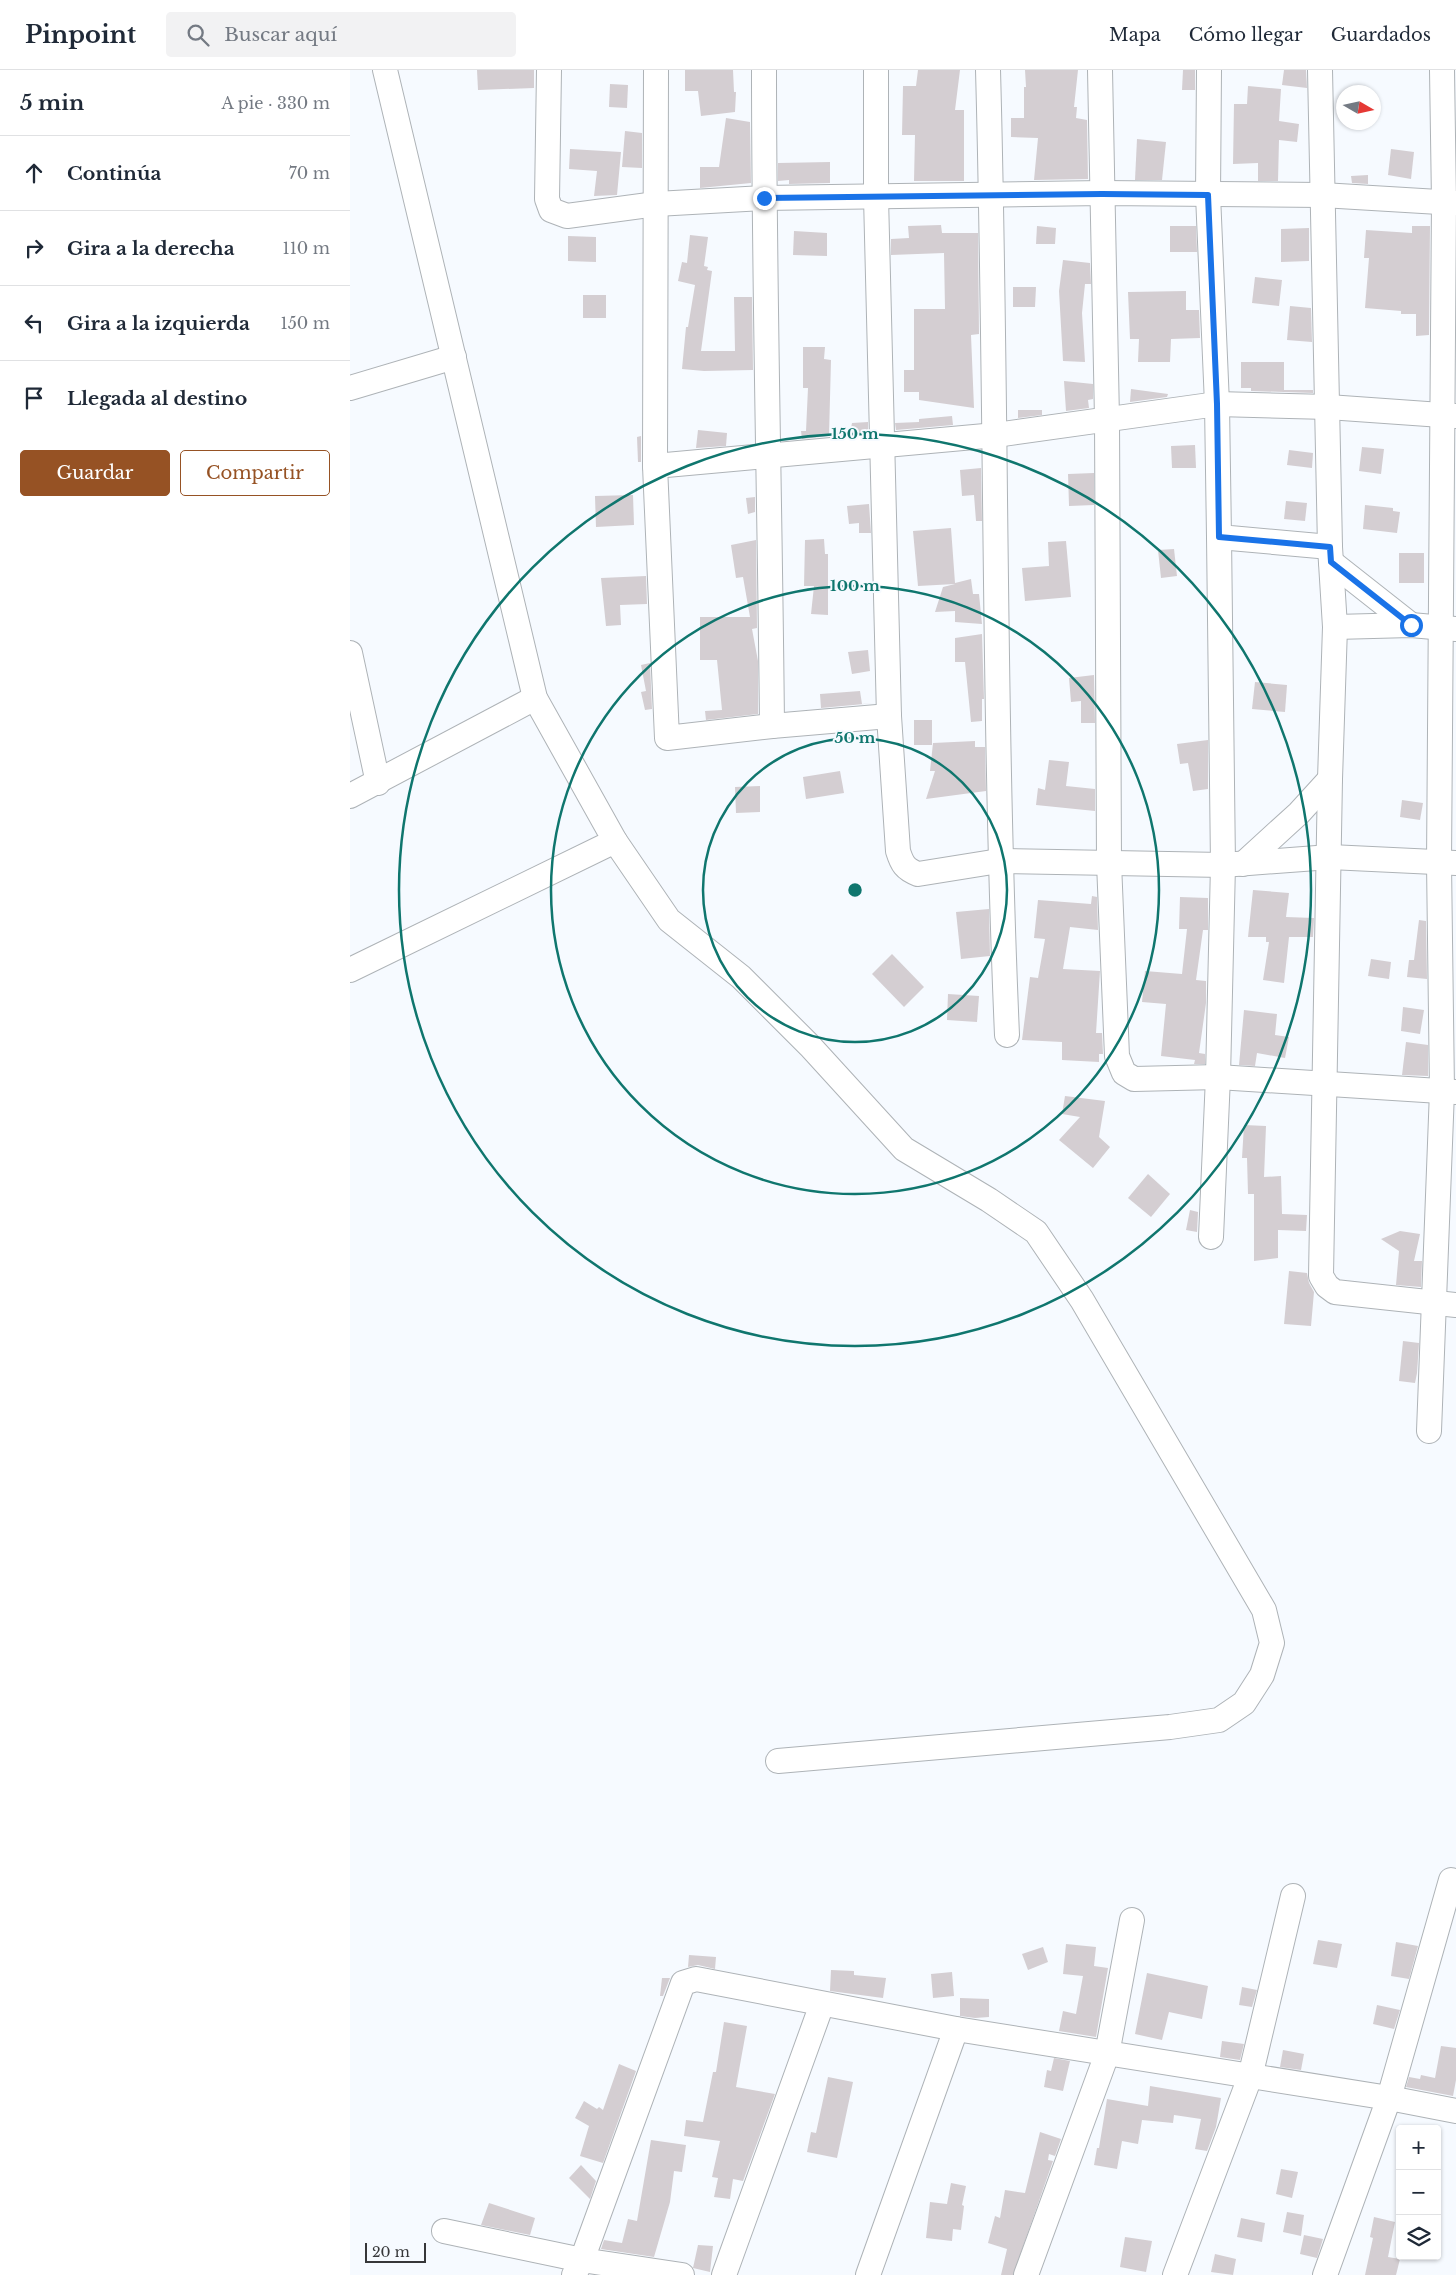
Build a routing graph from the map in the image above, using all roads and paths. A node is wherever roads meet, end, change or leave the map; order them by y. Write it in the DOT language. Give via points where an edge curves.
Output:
graph roads {
  1 [pos="385,70"];
  2 [pos="549,70"];
  3 [pos="656,70"];
  4 [pos="764,70"];
  5 [pos="876,70"];
  6 [pos="988,70"];
  7 [pos="1100,70"];
  8 [pos="1209,70"];
  9 [pos="1320,70"];
  10 [pos="1442,70"];
  11 [pos="1102,194"];
  12 [pos="1322,194"];
  13 [pos="992,195"];
  14 [pos="1208,195"];
  15 [pos="876,197"];
  16 [pos="764,198"];
  17 [pos="1450,202"];
  18 [pos="656,204"];
  19 [pos="454,357"];
  20 [pos="350,388"];
  21 [pos="1217,404"];
  22 [pos="1328,407"];
  23 [pos="1449,416"];
  24 [pos="1107,419"];
  25 [pos="996,435"];
  26 [pos="882,445"];
  27 [pos="769,454"];
  28 [pos="655,466"];
  29 [pos="1219,537"];
  30 [pos="1330,555"];
  31 [pos="1411,625"];
  32 [pos="1335,627"];
  33 [pos="1449,629"];
  34 [pos="350,653"];
  35 [pos="535,698"];
  36 [pos="889,716"];
  37 [pos="772,726"];
  38 [pos="1330,779"];
  39 [pos="378,783"];
  40 [pos="350,796"];
  41 [pos="615,840"];
  42 [pos="1330,857"];
  43 [pos="999,860"];
  44 [pos="1448,863"];
  45 [pos="1109,864"];
  46 [pos="1233,864"];
  47 [pos="350,970"];
  48 [pos="1007,1035"];
  49 [pos="1218,1077"];
  50 [pos="1325,1085"];
  51 [pos="1449,1091"];
  52 [pos="1211,1237"];
  53 [pos="1445,1305"];
  54 [pos="1429,1431"];
  55 [pos="778,1761"];
  56 [pos="1451,1880"];
  57 [pos="1293,1896"];
  58 [pos="1132,1920"];
  59 [pos="822,2004"];
  60 [pos="956,2029"];
  61 [pos="1107,2054"];
  62 [pos="1250,2077"];
  63 [pos="1389,2098"];
  64 [pos="1456,2111"];
  65 [pos="444,2231"];
  66 [pos="578,2268"];
  67 [pos="682,2275"];
  68 [pos="724,2275"];
  69 [pos="868,2275"];
  70 [pos="1026,2275"];
  71 [pos="1175,2275"];
  72 [pos="1325,2275"];
  1 -- 19 [label="street"];
  2 -- 18 [label="street" via="547,199 551,210 567,216"];
  3 -- 18 [label="street"];
  4 -- 16 [label="street"];
  5 -- 15 [label="street"];
  6 -- 13 [label="street"];
  7 -- 11 [label="street"];
  8 -- 14 [label="street"];
  9 -- 12 [label="street"];
  10 -- 17 [label="street"];
  11 -- 13 [label="street"];
  11 -- 14 [label="street"];
  11 -- 24 [label="street"];
  12 -- 14 [label="street"];
  12 -- 17 [label="street"];
  12 -- 22 [label="street"];
  13 -- 15 [label="street"];
  13 -- 25 [label="street"];
  14 -- 21 [label="street"];
  15 -- 16 [label="street"];
  15 -- 26 [label="street"];
  16 -- 18 [label="street"];
  16 -- 27 [label="street"];
  17 -- 23 [label="street"];
  18 -- 28 [label="street"];
  19 -- 20 [label="street"];
  19 -- 35 [label="street"];
  21 -- 22 [label="street"];
  21 -- 24 [label="street"];
  21 -- 29 [label="street"];
  22 -- 23 [label="street"];
  22 -- 30 [label="street"];
  23 -- 33 [label="street"];
  24 -- 25 [label="street"];
  24 -- 45 [label="street"];
  25 -- 26 [label="street"];
  25 -- 43 [label="street"];
  26 -- 27 [label="street"];
  26 -- 36 [label="street"];
  27 -- 28 [label="street"];
  27 -- 37 [label="street"];
  28 -- 37 [label="street" via="667,738"];
  29 -- 30 [label="street"];
  29 -- 46 [label="street"];
  30 -- 31 [label="street"];
  30 -- 32 [label="street"];
  31 -- 32 [label="street"];
  31 -- 33 [label="street"];
  32 -- 38 [label="street"];
  33 -- 44 [label="street"];
  34 -- 39 [label="street"];
  35 -- 39 [label="street"];
  35 -- 41 [label="street"];
  36 -- 37 [label="street"];
  36 -- 43 [label="street" via="898,851 902,864 918,874"];
  38 -- 42 [label="street"];
  38 -- 46 [label="street" via="1299,813"];
  39 -- 40 [label="street"];
  41 -- 47 [label="street"];
  41 -- 55 [label="street" via="669,920 741,977 810,1046 904,1149 1036,1232 1082,1300 1264,1610 1272,1642 1262,1675 1244,1703 1219,1720"];
  42 -- 44 [label="street"];
  42 -- 46 [label="street"];
  42 -- 50 [label="street"];
  43 -- 45 [label="street"];
  43 -- 48 [label="street"];
  44 -- 51 [label="street"];
  45 -- 46 [label="street"];
  45 -- 49 [label="street" via="1117,1056 1124,1073 1134,1078"];
  46 -- 49 [label="street"];
  49 -- 50 [label="street"];
  49 -- 52 [label="street"];
  50 -- 51 [label="street"];
  50 -- 53 [label="street" via="1321,1276 1335,1292"];
  51 -- 53 [label="street"];
  53 -- 54 [label="street"];
  56 -- 63 [label="street"];
  57 -- 62 [label="street"];
  58 -- 61 [label="street"];
  59 -- 60 [label="street"];
  59 -- 66 [label="street" via="712,1981 696,1979 683,1983"];
  59 -- 68 [label="street"];
  60 -- 61 [label="street"];
  60 -- 69 [label="street"];
  61 -- 62 [label="street"];
  61 -- 70 [label="street"];
  62 -- 63 [label="street"];
  62 -- 71 [label="street"];
  63 -- 64 [label="street"];
  63 -- 72 [label="street"];
  65 -- 66 [label="street"];
  66 -- 67 [label="street"];
}
